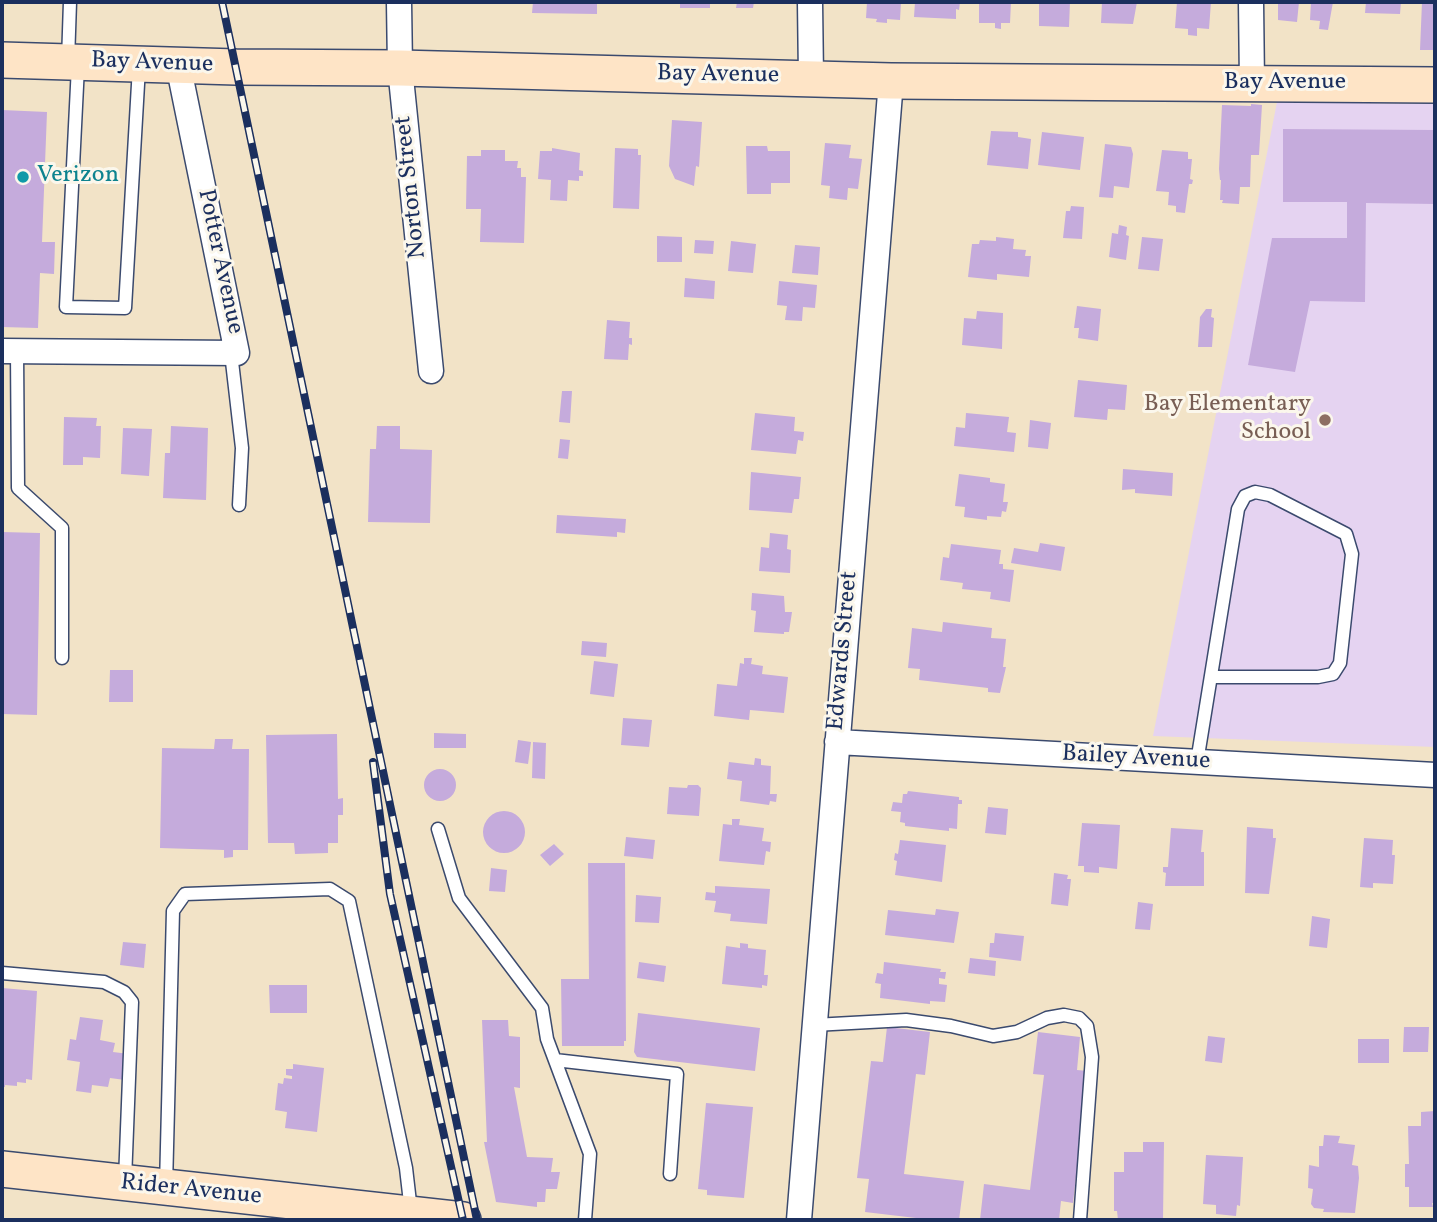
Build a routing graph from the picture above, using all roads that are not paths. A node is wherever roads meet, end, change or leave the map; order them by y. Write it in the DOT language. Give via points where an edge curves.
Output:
graph roads {
  1 [pos="70,2"];
  2 [pos="399,2"];
  3 [pos="810,2"];
  4 [pos="1251,2"];
  5 [pos="2,61"];
  6 [pos="73,62"];
  7 [pos="140,63"];
  8 [pos="178,64"];
  9 [pos="400,68"];
  10 [pos="811,78"];
  11 [pos="891,81"];
  12 [pos="1252,84"];
  13 [pos="1435,85"];
  14 [pos="9,351"];
  15 [pos="231,353"];
  16 [pos="431,371"];
  17 [pos="239,505"];
  18 [pos="62,658"];
  19 [pos="1211,677"];
  20 [pos="837,742"];
  21 [pos="1197,762"];
  22 [pos="1435,775"];
  23 [pos="438,829"];
  24 [pos="2,973"];
  25 [pos="814,1025"];
  26 [pos="555,1060"];
  27 [pos="2,1169"];
  28 [pos="670,1174"];
  29 [pos="125,1183"];
  30 [pos="166,1188"];
  31 [pos="412,1218"];
  32 [pos="463,1220"];
  33 [pos="585,1220"];
  34 [pos="799,1220"];
  35 [pos="1080,1220"];
  1 -- 6 [label="lane"];
  2 -- 9 [label="street, Norton Street"];
  3 -- 10 [label="street"];
  4 -- 12 [label="street"];
  5 -- 6 [label="street, Bay Avenue"];
  6 -- 7 [label="street, Bay Avenue"];
  6 -- 7 [label="lane" via="66,307 125,308"];
  7 -- 8 [label="street, Bay Avenue"];
  8 -- 9 [label="street, Bay Avenue"];
  8 -- 15 [label="street, Potter Avenue" via="237,353"];
  9 -- 10 [label="street, Bay Avenue"];
  9 -- 16 [label="street, Norton Street"];
  10 -- 11 [label="street, Bay Avenue"];
  11 -- 12 [label="street, Bay Avenue"];
  11 -- 20 [label="street, Edwards Street"];
  12 -- 13 [label="street, Bay Avenue"];
  14 -- 15 [label="street, Potter Avenue"];
  14 -- 18 [label="lane" via="18,488 61,527"];
  15 -- 17 [label="lane" via="242,447"];
  19 -- 19 [label="lane" via="1333,674 1340,663 1352,554 1346,534 1270,495 1255,492 1245,496 1238,509"];
  19 -- 21 [label="lane"];
  20 -- 21 [label="street, Bailey Avenue"];
  20 -- 25 [label="street, Edwards Street"];
  21 -- 22 [label="street, Bailey Avenue"];
  23 -- 26 [label="lane" via="459,898 542,1008"];
  24 -- 29 [label="lane" via="104,982 132,1002"];
  25 -- 34 [label="street, Edwards Street"];
  25 -- 35 [label="lane" via="906,1020 993,1036 1064,1014 1079,1018 1087,1026 1091,1057"];
  26 -- 28 [label="lane" via="677,1074"];
  26 -- 33 [label="lane" via="590,1154"];
  27 -- 29 [label="street, Rider Avenue"];
  29 -- 30 [label="street, Rider Avenue"];
  30 -- 31 [label="street, Rider Avenue"];
  30 -- 31 [label="lane" via="173,911 185,894 330,889 349,901 406,1168"];
  31 -- 32 [label="street, Rider Avenue"];
}
